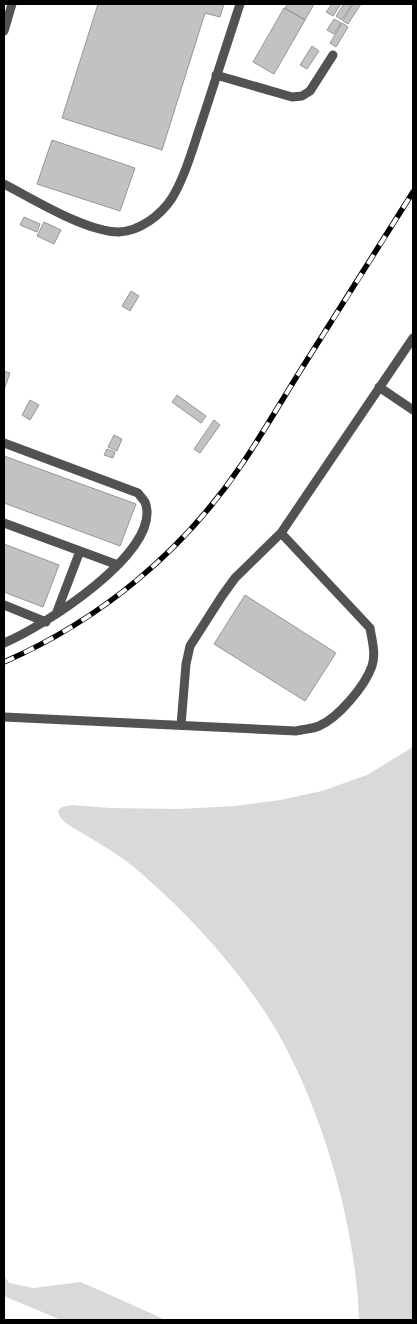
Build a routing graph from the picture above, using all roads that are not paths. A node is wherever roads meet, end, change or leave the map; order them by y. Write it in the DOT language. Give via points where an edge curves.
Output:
graph roads {
  1 [pos="12,4"];
  2 [pos="240,4"];
  3 [pos="4,31"];
  4 [pos="333,55"];
  5 [pos="216,75"];
  6 [pos="4,184"];
  7 [pos="413,338"];
  8 [pos="379,387"];
  9 [pos="413,410"];
  10 [pos="4,443"];
  11 [pos="4,523"];
  12 [pos="282,533"];
  13 [pos="80,550"];
  14 [pos="118,565"];
  15 [pos="4,605"];
  16 [pos="56,614"];
  17 [pos="46,622"];
  18 [pos="4,643"];
  19 [pos="4,717"];
  20 [pos="181,725"];
  1 -- 3 [label="lane"];
  2 -- 5 [label="lane"];
  4 -- 5 [label="lane" via="310,91 302,96 292,97"];
  5 -- 6 [label="lane" via="179,184 172,199 148,222 132,230 103,230 56,212"];
  7 -- 8 [label="lane"];
  8 -- 9 [label="lane"];
  8 -- 12 [label="lane"];
  10 -- 14 [label="lane" via="138,493 144,502 146,521 136,544"];
  11 -- 13 [label="lane"];
  12 -- 20 [label="lane" via="235,578 190,646"];
  12 -- 20 [label="lane" via="370,628 374,648 372,666 353,698 336,716 318,727 296,731"];
  13 -- 14 [label="lane"];
  13 -- 16 [label="lane"];
  14 -- 16 [label="lane"];
  15 -- 17 [label="lane"];
  16 -- 17 [label="lane"];
  17 -- 18 [label="lane"];
  19 -- 20 [label="lane"];
}
